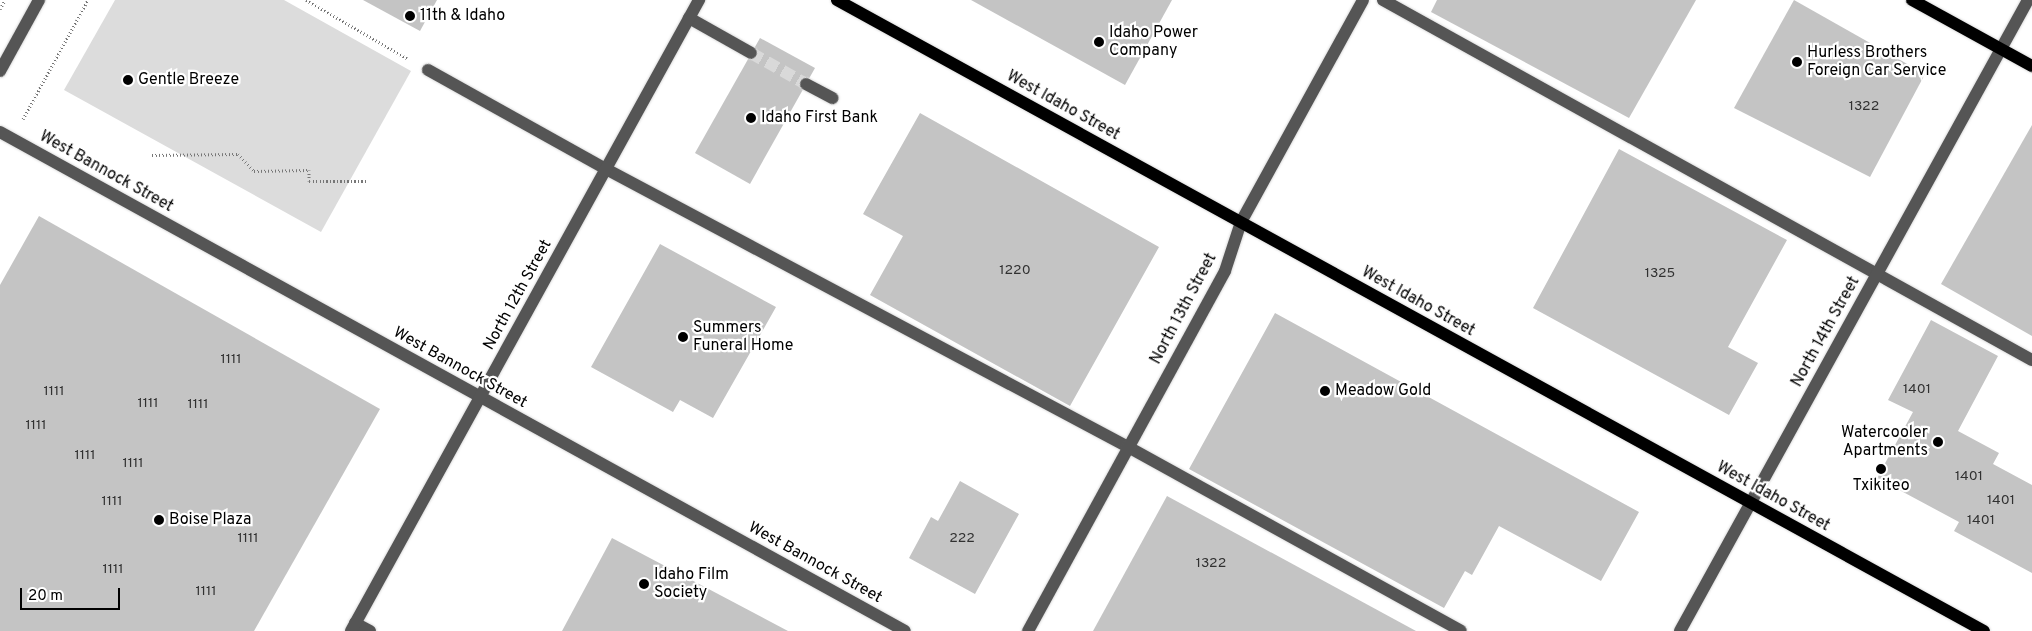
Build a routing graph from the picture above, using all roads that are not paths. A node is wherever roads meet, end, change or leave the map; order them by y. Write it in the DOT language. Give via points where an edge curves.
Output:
graph roads {
  1 [pos="39,0"];
  2 [pos="699,0"];
  3 [pos="837,0"];
  4 [pos="1363,0"];
  5 [pos="1383,0"];
  6 [pos="1912,0"];
  7 [pos="2028,0"];
  8 [pos="689,18"];
  9 [pos="2000,48"];
  10 [pos="751,53"];
  11 [pos="2032,66"];
  12 [pos="428,70"];
  13 [pos="0,71"];
  14 [pos="806,84"];
  15 [pos="832,98"];
  16 [pos="0,132"];
  17 [pos="606,169"];
  18 [pos="1241,222"];
  19 [pos="1876,274"];
  20 [pos="2032,360"];
  21 [pos="480,397"];
  22 [pos="1128,447"];
  23 [pos="1750,504"];
  24 [pos="353,627"];
  25 [pos="370,631"];
  26 [pos="905,631"];
  27 [pos="1028,631"];
  28 [pos="1461,631"];
  29 [pos="1680,631"];
  30 [pos="1984,631"];
  1 -- 13 [label="street"];
  2 -- 8 [label="street, North 12th Street"];
  3 -- 18 [label="main road, West Idaho Street"];
  4 -- 18 [label="street, North 13th Street"];
  5 -- 19 [label="street"];
  6 -- 9 [label="main road"];
  7 -- 9 [label="street, North 14th Street"];
  8 -- 10 [label="street"];
  8 -- 17 [label="street, North 12th Street"];
  9 -- 11 [label="main road"];
  9 -- 19 [label="street, North 14th Street"];
  12 -- 17 [label="street"];
  14 -- 15 [label="street"];
  16 -- 21 [label="street, West Bannock Street"];
  17 -- 21 [label="street, North 12th Street"];
  17 -- 22 [label="street"];
  18 -- 22 [label="street, North 13th Street" via="1225,271"];
  18 -- 23 [label="main road, West Idaho Street"];
  19 -- 20 [label="street"];
  19 -- 23 [label="street, North 14th Street"];
  21 -- 24 [label="street, North 12th Street"];
  21 -- 26 [label="street, West Bannock Street"];
  22 -- 27 [label="street, North 13th Street"];
  22 -- 28 [label="street"];
  23 -- 29 [label="street, North 14th Street"];
  23 -- 30 [label="main road, West Idaho Street"];
  24 -- 25 [label="street"];
}
